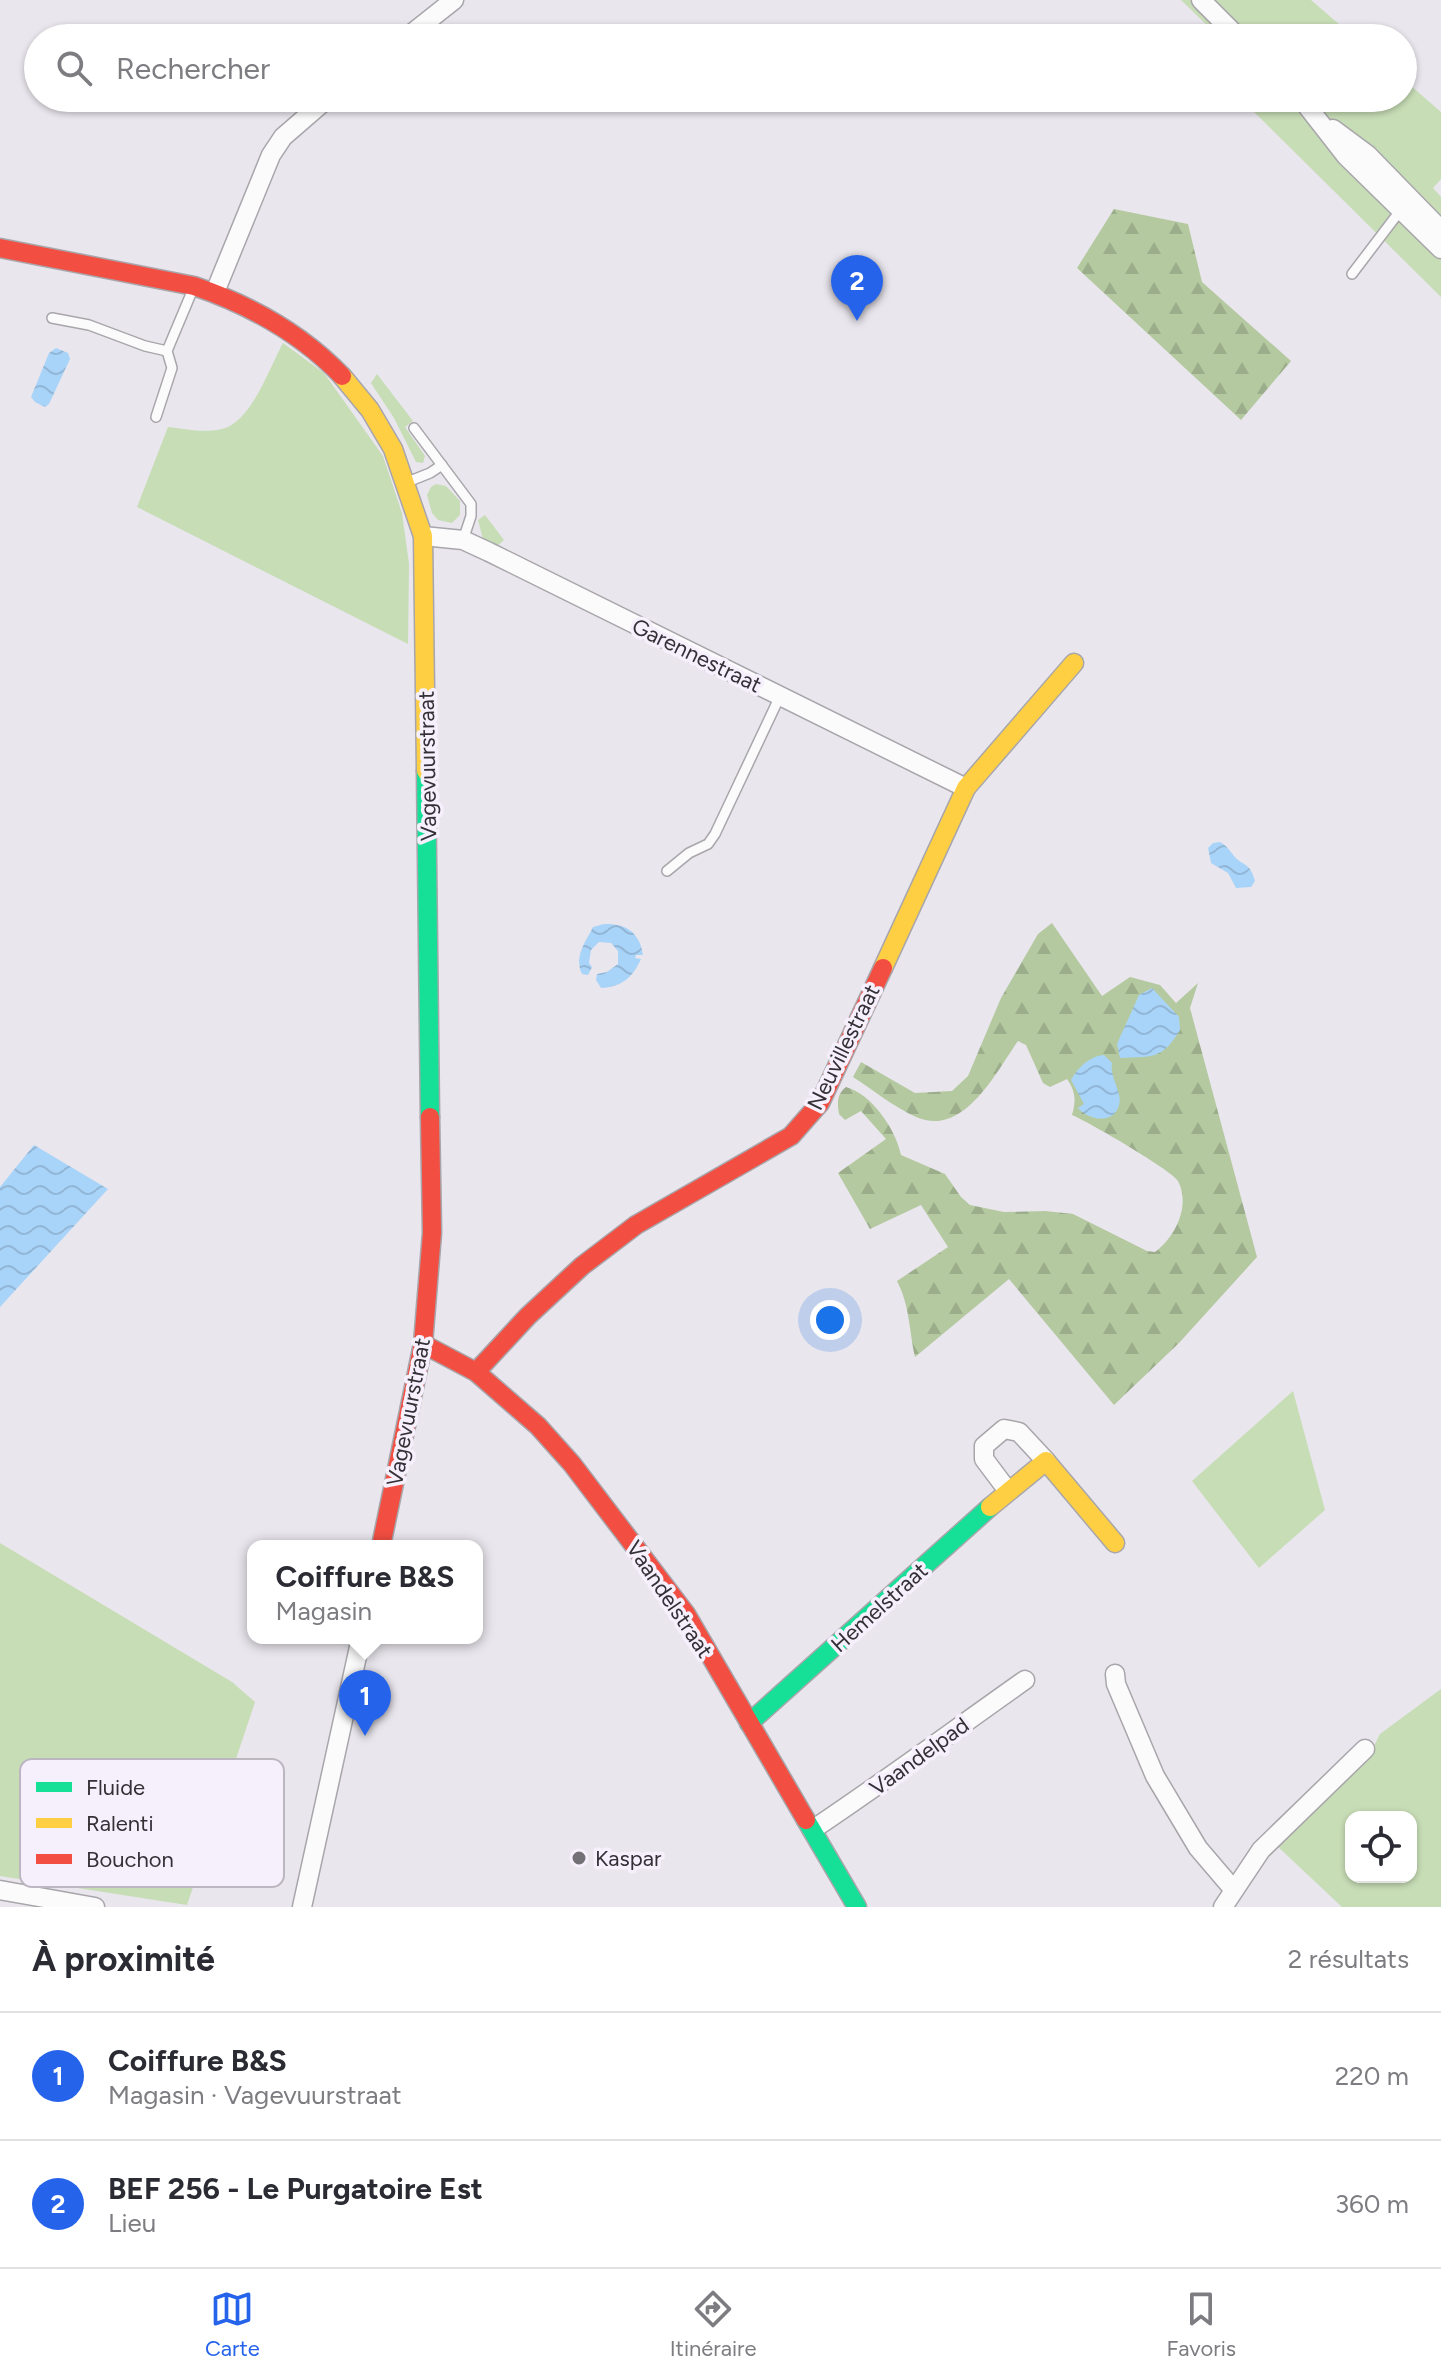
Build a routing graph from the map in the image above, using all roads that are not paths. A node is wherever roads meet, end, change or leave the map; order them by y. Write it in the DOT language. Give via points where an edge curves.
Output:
graph roads {
  1 [pos="454,0"];
  2 [pos="1201,0"];
  3 [pos="424,24"];
  4 [pos="1225,24"];
  5 [pos="312,112"];
  6 [pos="1310,112"];
  7 [pos="1405,205"];
  8 [pos="1441,230"];
  9 [pos="0,248"];
  10 [pos="1441,249"];
  11 [pos="1352,274"];
  12 [pos="194,286"];
  13 [pos="215,292"];
  14 [pos="52,318"];
  15 [pos="167,351"];
  16 [pos="156,417"];
  17 [pos="414,428"];
  18 [pos="442,465"];
  19 [pos="406,482"];
  20 [pos="423,536"];
  21 [pos="463,540"];
  22 [pos="1074,663"];
  23 [pos="780,696"];
  24 [pos="966,788"];
  25 [pos="667,871"];
  26 [pos="423,1344"];
  27 [pos="476,1372"];
  28 [pos="1046,1461"];
  29 [pos="1008,1491"];
  30 [pos="382,1540"];
  31 [pos="1115,1543"];
  32 [pos="360,1644"];
  33 [pos="1115,1674"];
  34 [pos="1025,1680"];
  35 [pos="749,1723"];
  36 [pos="1365,1749"];
  37 [pos="812,1830"];
  38 [pos="1233,1889"];
  39 [pos="0,1890"];
  40 [pos="95,1907"];
  41 [pos="302,1907"];
  42 [pos="857,1907"];
  43 [pos="1223,1907"];
  1 -- 3 [label="street"];
  2 -- 4 [label="street"];
  5 -- 13 [label="street" via="271,155"];
  6 -- 7 [label="street" via="1346,156"];
  7 -- 8 [label="street"];
  7 -- 10 [label="street"];
  7 -- 11 [label="lane"];
  9 -- 12 [label="street, Vagevuurstraat"];
  12 -- 13 [label="street, Vagevuurstraat"];
  12 -- 15 [label="lane"];
  13 -- 19 [label="street, Vagevuurstraat" via="276,320 323,355 361,396"];
  14 -- 15 [label="lane"];
  15 -- 16 [label="lane" via="172,368"];
  17 -- 18 [label="lane"];
  18 -- 19 [label="lane"];
  18 -- 21 [label="lane" via="471,504"];
  19 -- 20 [label="street, Vagevuurstraat"];
  20 -- 21 [label="street, Garennestraat"];
  20 -- 26 [label="street, Vagevuurstraat" via="432,1233"];
  21 -- 23 [label="street, Garennestraat"];
  22 -- 24 [label="street, Neuvillestraat"];
  23 -- 24 [label="street, Garennestraat"];
  23 -- 25 [label="lane" via="708,844"];
  24 -- 27 [label="street, Neuvillestraat" via="820,1103 805,1121 791,1136 636,1225 582,1266"];
  26 -- 27 [label="street, Vaandelstraat"];
  26 -- 30 [label="street, Vagevuurstraat"];
  27 -- 35 [label="street, Vaandelstraat" via="538,1426 581,1476 686,1614"];
  28 -- 29 [label="street, Hemelstraat"];
  28 -- 29 [label="street" via="1019,1432 1004,1429 984,1446 984,1459"];
  28 -- 31 [label="street"];
  29 -- 35 [label="street, Hemelstraat"];
  32 -- 41 [label="street"];
  33 -- 38 [label="street" via="1155,1776 1198,1848"];
  34 -- 37 [label="street, Vaandelpad"];
  35 -- 37 [label="street, Vaandelstraat"];
  36 -- 38 [label="street" via="1261,1850"];
  37 -- 42 [label="street, Vaandelstraat"];
  38 -- 43 [label="street"];
  39 -- 40 [label="street"];
}
